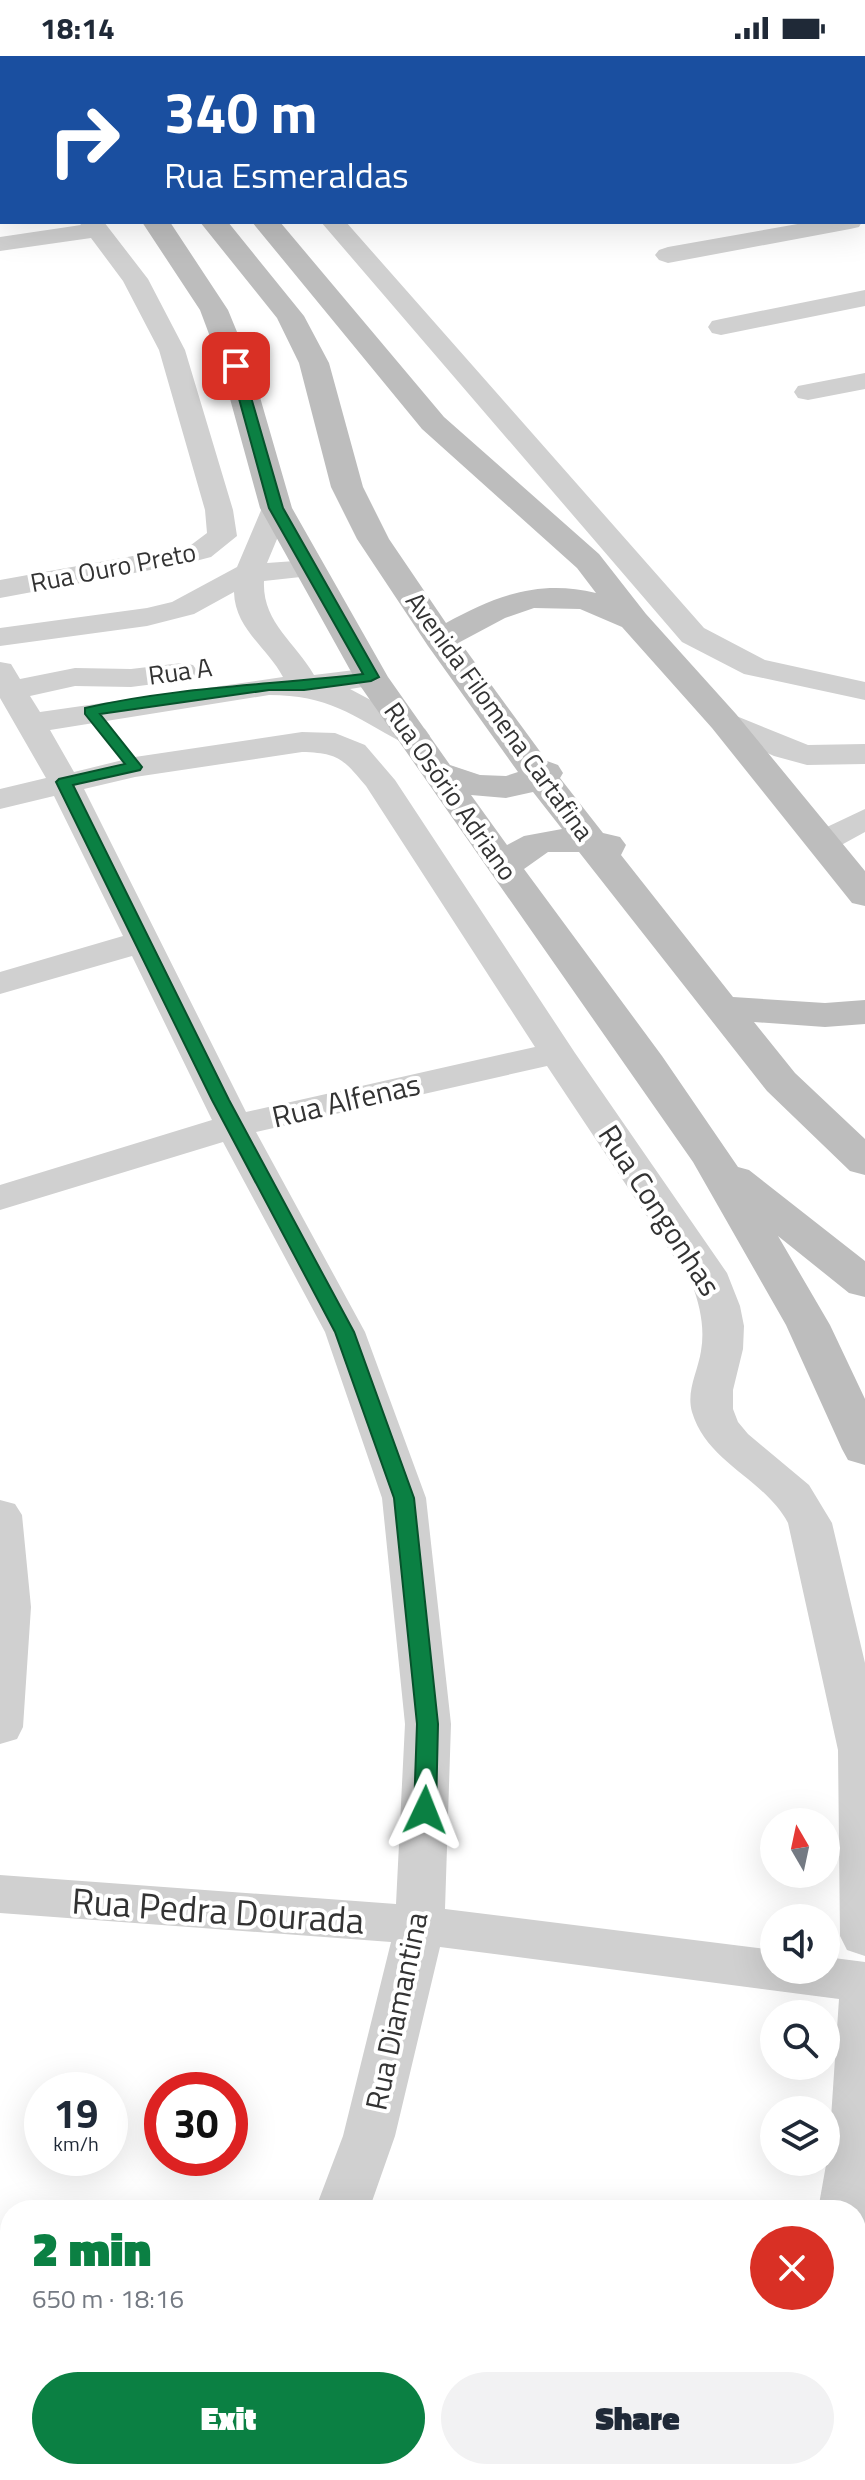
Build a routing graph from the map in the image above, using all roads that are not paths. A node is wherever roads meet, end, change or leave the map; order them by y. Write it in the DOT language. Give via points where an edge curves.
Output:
graph roads {
  1 [pos="157,224"];
  2 [pos="216,224"];
  3 [pos="268,224"];
  4 [pos="335,224"];
  5 [pos="839,224"];
  6 [pos="94,226"];
  7 [pos="0,244"];
  8 [pos="668,255"];
  9 [pos="865,298"];
  10 [pos="721,327"];
  11 [pos="865,381"];
  12 [pos="808,392"];
  13 [pos="276,508"];
  14 [pos="309,569"];
  15 [pos="247,573"];
  16 [pos="5,584"];
  17 [pos="634,621"];
  18 [pos="260,627"];
  19 [pos="0,637"];
  20 [pos="50,637"];
  21 [pos="440,639"];
  22 [pos="284,653"];
  23 [pos="0,655"];
  24 [pos="75,677"];
  25 [pos="371,677"];
  26 [pos="6,680"];
  27 [pos="304,686"];
  28 [pos="865,691"];
  29 [pos="90,711"];
  30 [pos="724,721"];
  31 [pos="30,723"];
  32 [pos="414,736"];
  33 [pos="865,754"];
  34 [pos="135,767"];
  35 [pos="534,769"];
  36 [pos="441,774"];
  37 [pos="64,782"];
  38 [pos="500,789"];
  39 [pos="0,799"];
  40 [pos="865,819"];
  41 [pos="471,822"];
  42 [pos="822,842"];
  43 [pos="536,843"];
  44 [pos="603,857"];
  45 [pos="505,869"];
  46 [pos="865,895"];
  47 [pos="141,942"];
  48 [pos="0,983"];
  49 [pos="721,1008"];
  50 [pos="865,1012"];
  51 [pos="557,1053"];
  52 [pos="234,1126"];
  53 [pos="714,1162"];
  54 [pos="865,1162"];
  55 [pos="0,1198"];
  56 [pos="865,1283"];
  57 [pos="864,1443"];
  58 [pos="0,1515"];
  59 [pos="0,1727"];
  60 [pos="0,1894"];
  61 [pos="420,1925"];
  62 [pos="865,1936"];
  63 [pos="865,1982"];
  64 [pos="865,1994"];
  65 [pos="346,2200"];
  66 [pos="847,2200"];
  1 -- 13 [label="main road, Rua Osório Adriano" via="214,310 236,366"];
  2 -- 21 [label="main road, Avenida Filomena Cartafina" via="290,316 314,363 347,487 373,539"];
  3 -- 17 [label="main road" via="433,423 572,545"];
  4 -- 28 [label="street" via="693,635 755,667"];
  5 -- 8 [label="street"];
  6 -- 7 [label="street"];
  6 -- 16 [label="street, Rua Ouro Preto" via="135,279 172,350 222,536 201,551 178,557"];
  9 -- 10 [label="street"];
  11 -- 12 [label="street"];
  13 -- 14 [label="main road, Rua Osório Adriano"];
  13 -- 15 [label="street"];
  14 -- 15 [label="street"];
  14 -- 25 [label="main road, Rua Osório Adriano"];
  15 -- 18 [label="street" via="252,613"];
  15 -- 20 [label="street" via="183,608"];
  16 -- 20 [label="street"];
  17 -- 21 [label="main road" via="598,602 542,597 498,608"];
  17 -- 30 [label="main road"];
  18 -- 20 [label="street" via="183,624"];
  18 -- 22 [label="street"];
  19 -- 20 [label="street"];
  20 -- 23 [label="street"];
  20 -- 24 [label="street"];
  21 -- 35 [label="main road, Avenida Filomena Cartafina"];
  22 -- 24 [label="street, Rua A" via="131,678"];
  22 -- 27 [label="street"];
  24 -- 26 [label="street, Rua A"];
  24 -- 29 [label="street"];
  25 -- 27 [label="street, Rua A"];
  25 -- 32 [label="main road, Rua Osório Adriano"];
  26 -- 31 [label="street, Rua Diamantina"];
  27 -- 29 [label="street, Rua A" via="269,686"];
  27 -- 32 [label="street" via="342,697"];
  29 -- 31 [label="street, Rua A"];
  29 -- 34 [label="street"];
  30 -- 33 [label="street" via="807,755"];
  30 -- 42 [label="main road"];
  31 -- 37 [label="street, Rua Diamantina"];
  32 -- 36 [label="main road, Rua Osório Adriano"];
  34 -- 37 [label="street"];
  34 -- 51 [label="street, Rua Congonhas" via="302,742 335,743 354,752 379,780"];
  35 -- 38 [label="main road" via="545,773"];
  35 -- 44 [label="main road, Avenida Filomena Cartafina"];
  36 -- 38 [label="main road" via="467,786"];
  36 -- 41 [label="main road, Rua Osório Adriano"];
  37 -- 39 [label="street"];
  37 -- 47 [label="street, Rua Diamantina"];
  38 -- 41 [label="main road" via="482,800"];
  40 -- 42 [label="street"];
  41 -- 43 [label="main road" via="497,837"];
  41 -- 45 [label="main road, Rua Osório Adriano"];
  42 -- 46 [label="main road"];
  43 -- 44 [label="main road" via="596,842 607,845"];
  43 -- 45 [label="main road" via="511,858"];
  44 -- 49 [label="main road, Avenida Filomena Cartafina"];
  45 -- 53 [label="main road, Rua Osório Adriano"];
  47 -- 48 [label="street"];
  47 -- 52 [label="street, Rua Diamantina"];
  49 -- 50 [label="main road" via="825,1015"];
  49 -- 54 [label="main road, Avenida Filomena Cartafina" via="781,1082"];
  51 -- 52 [label="street, Rua Alfenas"];
  51 -- 62 [label="street, Rua Congonhas" via="707,1273 720,1302 724,1342 712,1408 721,1428 787,1488 810,1523 862,1750"];
  52 -- 55 [label="street, Rua Alfenas"];
  52 -- 61 [label="street, Rua Diamantina" via="345,1332 404,1498 428,1724"];
  53 -- 56 [label="main road, Rua Osório Adriano"];
  53 -- 57 [label="main road, Rua Osório Adriano" via="808,1325"];
  58 -- 59 [label="street" via="8,1607"];
  60 -- 61 [label="street, Rua Pedra Dourada"];
  61 -- 63 [label="street, Rua Pedra Dourada"];
  61 -- 65 [label="street, Rua Diamantina" via="369,2136"];
  64 -- 66 [label="street"];
}
